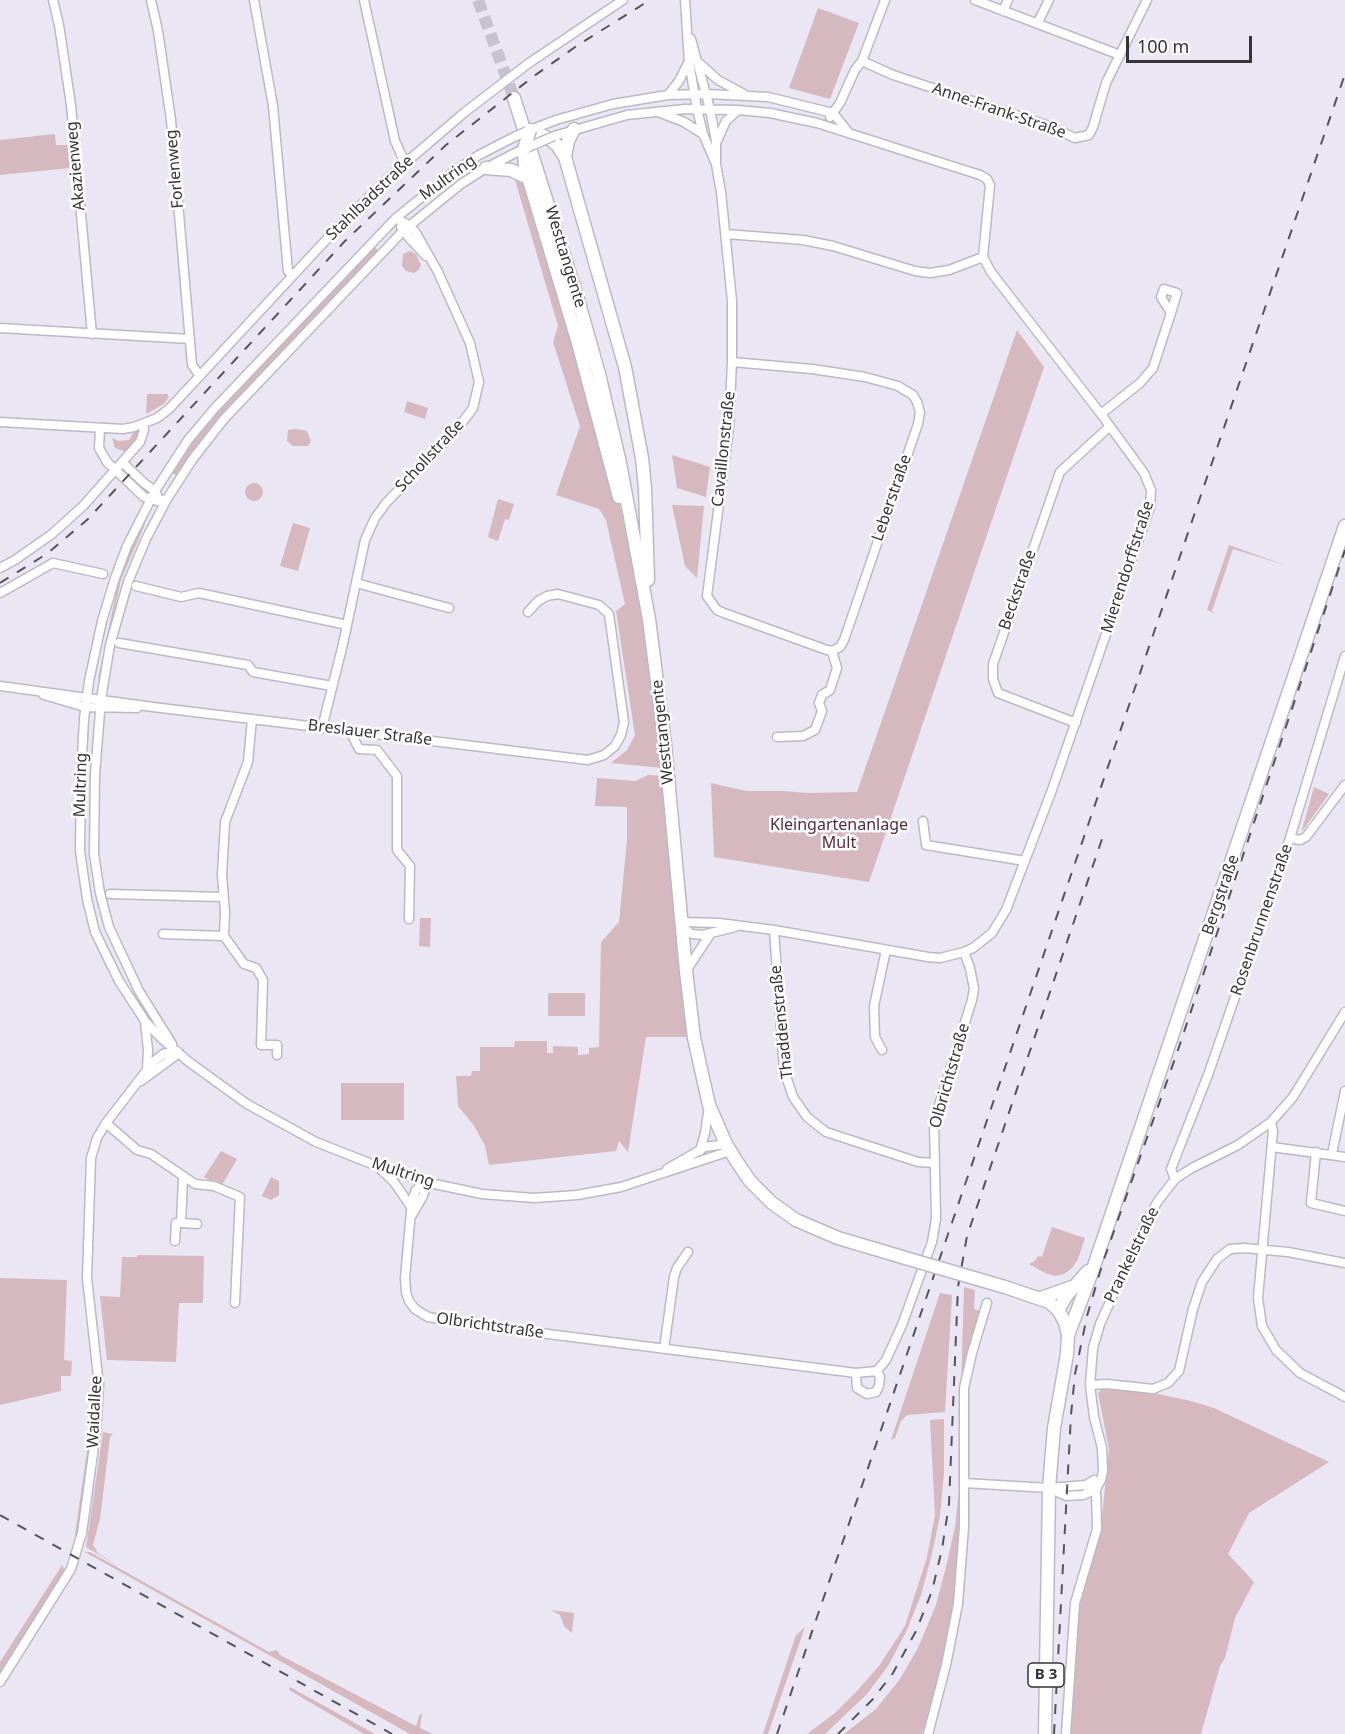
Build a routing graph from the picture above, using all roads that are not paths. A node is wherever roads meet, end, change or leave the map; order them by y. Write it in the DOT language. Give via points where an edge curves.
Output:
graph roads {
  1 [pos="53,0"];
  2 [pos="151,0"];
  3 [pos="254,0"];
  4 [pos="363,0"];
  5 [pos="623,0"];
  6 [pos="885,0"];
  7 [pos="975,0"];
  8 [pos="1008,0"];
  9 [pos="1049,0"];
  10 [pos="1147,0"];
  11 [pos="684,1"];
  12 [pos="1003,11"];
  13 [pos="1037,24"];
  14 [pos="1120,55"];
  15 [pos="862,61"];
  16 [pos="693,62"];
  17 [pos="694,94"];
  18 [pos="707,94"];
  19 [pos="668,95"];
  20 [pos="747,95"];
  21 [pos="514,98"];
  22 [pos="697,109"];
  23 [pos="710,109"];
  24 [pos="738,110"];
  25 [pos="654,111"];
  26 [pos="833,113"];
  27 [pos="823,124"];
  28 [pos="574,129"];
  29 [pos="530,130"];
  30 [pos="704,134"];
  31 [pos="849,134"];
  32 [pos="553,140"];
  33 [pos="716,141"];
  34 [pos="523,152"];
  35 [pos="565,157"];
  36 [pos="405,163"];
  37 [pos="716,164"];
  38 [pos="486,168"];
  39 [pos="528,178"];
  40 [pos="396,218"];
  41 [pos="406,228"];
  42 [pos="726,234"];
  43 [pos="983,257"];
  44 [pos="292,275"];
  45 [pos="1171,313"];
  46 [pos="0,328"];
  47 [pos="92,334"];
  48 [pos="190,339"];
  49 [pos="732,362"];
  50 [pos="200,376"];
  51 [pos="1101,414"];
  52 [pos="0,422"];
  53 [pos="143,424"];
  54 [pos="1109,427"];
  55 [pos="100,428"];
  56 [pos="122,462"];
  57 [pos="116,470"];
  58 [pos="155,491"];
  59 [pos="158,500"];
  60 [pos="1345,526"];
  61 [pos="634,545"];
  62 [pos="0,568"];
  63 [pos="103,574"];
  64 [pos="356,583"];
  65 [pos="136,586"];
  66 [pos="0,593"];
  67 [pos="449,608"];
  68 [pos="528,612"];
  69 [pos="649,620"];
  70 [pos="347,625"];
  71 [pos="119,643"];
  72 [pos="832,651"];
  73 [pos="1345,656"];
  74 [pos="0,686"];
  75 [pos="332,686"];
  76 [pos="33,691"];
  77 [pos="87,698"];
  78 [pos="101,699"];
  79 [pos="85,707"];
  80 [pos="153,707"];
  81 [pos="100,709"];
  82 [pos="252,719"];
  83 [pos="1076,723"];
  84 [pos="322,728"];
  85 [pos="350,731"];
  86 [pos="777,737"];
  87 [pos="1345,785"];
  88 [pos="923,821"];
  89 [pos="1290,838"];
  90 [pos="1025,861"];
  91 [pos="110,894"];
  92 [pos="222,897"];
  93 [pos="409,919"];
  94 [pos="682,924"];
  95 [pos="741,926"];
  96 [pos="774,930"];
  97 [pos="711,933"];
  98 [pos="163,934"];
  99 [pos="224,936"];
  100 [pos="886,950"];
  101 [pos="964,952"];
  102 [pos="686,971"];
  103 [pos="1345,1012"];
  104 [pos="145,1021"];
  105 [pos="882,1050"];
  106 [pos="178,1052"];
  107 [pos="277,1055"];
  108 [pos="147,1070"];
  109 [pos="137,1084"];
  110 [pos="1345,1091"];
  111 [pos="709,1105"];
  112 [pos="1271,1122"];
  113 [pos="105,1123"];
  114 [pos="1272,1147"];
  115 [pos="728,1148"];
  116 [pos="700,1150"];
  117 [pos="1316,1152"];
  118 [pos="1332,1154"];
  119 [pos="1345,1156"];
  120 [pos="934,1163"];
  121 [pos="377,1166"];
  122 [pos="656,1175"];
  123 [pos="183,1178"];
  124 [pos="1175,1179"];
  125 [pos="426,1182"];
  126 [pos="1345,1211"];
  127 [pos="412,1212"];
  128 [pos="181,1223"];
  129 [pos="197,1224"];
  130 [pos="175,1241"];
  131 [pos="1262,1250"];
  132 [pos="688,1252"];
  133 [pos="1345,1263"];
  134 [pos="1079,1290"];
  135 [pos="1041,1298"];
  136 [pos="235,1303"];
  137 [pos="987,1303"];
  138 [pos="1058,1310"];
  139 [pos="1068,1335"];
  140 [pos="664,1349"];
  141 [pos="877,1371"];
  142 [pos="856,1373"];
  143 [pos="1090,1385"];
  144 [pos="1345,1396"];
  145 [pos="964,1483"];
  146 [pos="1094,1485"];
  147 [pos="1049,1488"];
  148 [pos="0,1682"];
  149 [pos="928,1734"];
  150 [pos="1045,1734"];
  151 [pos="1066,1734"];
  1 -- 47 [label="street, Akazienweg" via="70,105"];
  2 -- 48 [label="street, Forlenweg" via="171,120"];
  3 -- 44 [label="street" via="273,106 288,271"];
  4 -- 36 [label="street" via="395,141"];
  5 -- 36 [label="street, Stahlbadstraße" via="529,63"];
  6 -- 15 [label="street"];
  7 -- 12 [label="street"];
  8 -- 12 [label="street"];
  9 -- 13 [label="street"];
  10 -- 14 [label="street"];
  11 -- 16 [label="street, Cavaillonstraße"];
  12 -- 13 [label="street"];
  13 -- 14 [label="street"];
  14 -- 15 [label="street, Anne-Frank-Straße" via="1089,135 1075,138"];
  15 -- 26 [label="street"];
  16 -- 17 [label="street, Cavaillonstraße"];
  16 -- 18 [label="street, Cavaillonstraße"];
  16 -- 19 [label="street"];
  16 -- 20 [label="street"];
  17 -- 18 [label="street, Multring"];
  17 -- 19 [label="street, Multring"];
  17 -- 22 [label="street, Cavaillonstraße"];
  18 -- 20 [label="street, Multring"];
  18 -- 23 [label="street, Cavaillonstraße"];
  19 -- 29 [label="street, Multring" via="613,104"];
  20 -- 26 [label="street, Multring"];
  21 -- 61 [label="main road, Westtangente" via="561,240 599,374"];
  22 -- 23 [label="street, Multring"];
  22 -- 25 [label="street, Multring"];
  22 -- 30 [label="street, Cavaillonstraße"];
  23 -- 24 [label="street, Multring"];
  23 -- 33 [label="street, Cavaillonstraße"];
  24 -- 27 [label="street, Multring"];
  24 -- 33 [label="street" via="726,121"];
  25 -- 28 [label="street, Multring"];
  25 -- 30 [label="street"];
  26 -- 27 [label="street"];
  26 -- 31 [label="street"];
  27 -- 31 [label="street, Multring"];
  28 -- 32 [label="street, Multring"];
  28 -- 35 [label="main road"];
  29 -- 32 [label="main road"];
  29 -- 34 [label="main road, bridge"];
  29 -- 40 [label="street, Multring, bridge" via="453,172"];
  30 -- 37 [label="street, Cavaillonstraße"];
  31 -- 43 [label="street, Multring" via="945,162 987,179 990,185"];
  32 -- 34 [label="street, Multring, bridge"];
  32 -- 35 [label="main road"];
  33 -- 37 [label="street, Cavaillonstraße"];
  34 -- 38 [label="street, Multring"];
  34 -- 39 [label="main road"];
  35 -- 69 [label="main road" via="625,367 642,458"];
  36 -- 44 [label="street, Stahlbadstraße"];
  37 -- 42 [label="street, Cavaillonstraße"];
  38 -- 39 [label="main road" via="511,170"];
  38 -- 41 [label="street, Multring"];
  39 -- 61 [label="main road"];
  40 -- 41 [label="street, Schollstraße"];
  40 -- 58 [label="street, Multring" via="214,409"];
  41 -- 59 [label="street, Multring" via="224,419"];
  41 -- 64 [label="street, Schollstraße" via="431,260 470,344 479,382 472,408 458,428 375,518 364,540"];
  42 -- 43 [label="street" via="818,243 930,273"];
  42 -- 49 [label="street, Cavaillonstraße"];
  43 -- 51 [label="street, Mierendorffstraße"];
  44 -- 50 [label="street, Stahlbadstraße"];
  45 -- 51 [label="street" via="1153,368"];
  46 -- 47 [label="street"];
  47 -- 48 [label="street"];
  48 -- 50 [label="street, Forlenweg" via="192,365"];
  49 -- 72 [label="street, Cavaillonstraße" via="728,430 707,596 724,614"];
  49 -- 72 [label="street, Leberstraße" via="865,377 898,386 917,402 918,424 844,640"];
  50 -- 53 [label="street, Stahlbadstraße" via="169,409"];
  51 -- 54 [label="street, Mierendorffstraße"];
  52 -- 55 [label="street"];
  53 -- 55 [label="street" via="123,429"];
  53 -- 56 [label="street" via="143,438"];
  54 -- 83 [label="street, Mierendorffstraße" via="1152,490 1150,507"];
  54 -- 83 [label="street, Beckstraße" via="1060,472 993,664 998,693"];
  55 -- 57 [label="street" via="99,448"];
  56 -- 57 [label="street"];
  56 -- 58 [label="street"];
  57 -- 59 [label="street" via="138,492"];
  57 -- 62 [label="street" via="52,534"];
  58 -- 59 [label="street, Multring"];
  59 -- 77 [label="street, Multring" via="115,578"];
  59 -- 78 [label="street, Multring" via="154,522 122,601"];
  60 -- 134 [label="main road, Bergstraße" via="1095,1263"];
  61 -- 69 [label="main road, Westtangente"];
  63 -- 66 [label="street" via="52,563"];
  64 -- 67 [label="street"];
  64 -- 70 [label="street, Schollstraße"];
  65 -- 70 [label="street" via="181,597 199,593"];
  68 -- 85 [label="street, Breslauer Straße" via="552,594 599,604 609,614 624,722 615,746 604,755 588,760"];
  69 -- 94 [label="main road, Westtangente"];
  70 -- 75 [label="street, Schollstraße"];
  71 -- 75 [label="street" via="248,665 253,672"];
  72 -- 86 [label="street" via="837,668 830,690 819,703 822,711 815,730 803,736"];
  73 -- 89 [label="street, Rosenbrunnenstraße"];
  74 -- 76 [label="street, Breslauer Straße"];
  75 -- 84 [label="street, Schollstraße"];
  76 -- 77 [label="street, Breslauer Straße"];
  76 -- 79 [label="street, Breslauer Straße"];
  77 -- 78 [label="street, Breslauer Straße"];
  77 -- 79 [label="street, Multring"];
  78 -- 80 [label="street, Breslauer Straße"];
  78 -- 81 [label="street, Multring"];
  79 -- 81 [label="street, Breslauer Straße"];
  79 -- 104 [label="street, Multring" via="80,851 87,899 95,932 119,981"];
  80 -- 81 [label="street, Breslauer Straße"];
  80 -- 82 [label="street, Breslauer Straße"];
  81 -- 106 [label="street, Multring" via="94,854 101,896 109,927 129,972"];
  82 -- 84 [label="street, Breslauer Straße"];
  82 -- 92 [label="street" via="248,762 225,822"];
  83 -- 90 [label="street, Mierendorffstraße"];
  84 -- 85 [label="street, Breslauer Straße"];
  85 -- 93 [label="street" via="359,749 377,750 397,776 397,850 410,866"];
  87 -- 89 [label="street" via="1306,837"];
  88 -- 90 [label="street" via="926,845"];
  89 -- 124 [label="street, Rosenbrunnenstraße" via="1208,1075 1171,1168"];
  90 -- 101 [label="street, Mierendorffstraße" via="999,924 983,941"];
  91 -- 92 [label="street"];
  92 -- 99 [label="street"];
  94 -- 95 [label="street, Mierendorffstraße" via="697,921"];
  94 -- 97 [label="street, Mierendorffstraße" via="692,934"];
  94 -- 102 [label="main road, Westtangente"];
  95 -- 96 [label="street, Mierendorffstraße"];
  95 -- 97 [label="street, Mierendorffstraße"];
  96 -- 100 [label="street, Mierendorffstraße"];
  96 -- 120 [label="street, Thaddenstraße" via="784,1070 807,1117 826,1132 918,1162"];
  97 -- 102 [label="street"];
  98 -- 99 [label="street"];
  99 -- 107 [label="street" via="244,964 256,968 263,980 261,1045 277,1045"];
  100 -- 101 [label="street, Mierendorffstraße" via="940,958"];
  100 -- 105 [label="street" via="874,1005 875,1037"];
  101 -- 120 [label="street, Olbrichtstraße" via="974,988 934,1121"];
  102 -- 111 [label="main road, Westtangente" via="694,1038"];
  103 -- 112 [label="street, Prankelstraße" via="1293,1097"];
  104 -- 106 [label="street, Multring"];
  104 -- 108 [label="street"];
  106 -- 108 [label="street, Waidallee" via="163,1054"];
  106 -- 109 [label="street, Waidallee"];
  106 -- 121 [label="street, Multring" via="247,1104 316,1142"];
  108 -- 109 [label="street, Waidallee"];
  109 -- 113 [label="street, Waidallee"];
  110 -- 118 [label="street"];
  111 -- 115 [label="main road, Westtangente"];
  111 -- 116 [label="street"];
  112 -- 114 [label="street"];
  112 -- 124 [label="street, Prankelstraße"];
  113 -- 123 [label="street" via="137,1150 151,1154"];
  113 -- 148 [label="street, Waidallee" via="91,1158 87,1278 99,1385 82,1533 71,1569"];
  114 -- 117 [label="street"];
  114 -- 131 [label="street"];
  115 -- 116 [label="street, Multring" via="713,1145"];
  115 -- 122 [label="street, Multring"];
  115 -- 135 [label="main road, Westtangente, bridge" via="750,1181 796,1220 838,1238"];
  116 -- 122 [label="street, Multring"];
  117 -- 118 [label="street"];
  117 -- 126 [label="street" via="1311,1203"];
  118 -- 119 [label="street"];
  120 -- 141 [label="street, Olbrichtstraße" via="936,1219 932,1242 902,1325"];
  121 -- 125 [label="street, Multring"];
  121 -- 127 [label="street" via="394,1182"];
  122 -- 125 [label="street, Multring" via="621,1187 534,1198 482,1194"];
  123 -- 128 [label="street"];
  123 -- 136 [label="street" via="240,1197"];
  124 -- 143 [label="street, Prankelstraße" via="1148,1218 1100,1324"];
  125 -- 127 [label="street, Olbrichtstraße" via="423,1196"];
  127 -- 140 [label="street, Olbrichtstraße" via="406,1292 421,1314 435,1320"];
  128 -- 129 [label="street"];
  128 -- 130 [label="street" via="176,1223"];
  131 -- 133 [label="street"];
  131 -- 143 [label="street" via="1230,1249 1217,1259 1202,1282 1179,1371 1168,1383 1153,1389"];
  131 -- 144 [label="street" via="1258,1298 1262,1326 1276,1350 1300,1373"];
  132 -- 140 [label="street" via="674,1277"];
  134 -- 135 [label="main road"];
  134 -- 138 [label="main road" via="1068,1305"];
  134 -- 139 [label="main road, Bergstraße"];
  135 -- 138 [label="main road"];
  137 -- 145 [label="street" via="964,1388"];
  138 -- 139 [label="main road, B 3"];
  139 -- 147 [label="main road, B 3"];
  140 -- 142 [label="street, Olbrichtstraße"];
  141 -- 142 [label="street, Olbrichtstraße"];
  141 -- 142 [label="street, Olbrichtstraße" via="879,1386 876,1392 867,1394 857,1388"];
  143 -- 146 [label="street, Prankelstraße" via="1103,1471"];
  145 -- 147 [label="street"];
  145 -- 149 [label="street" via="958,1604"];
  146 -- 147 [label="street"];
  146 -- 151 [label="street" via="1097,1529 1075,1603"];
  147 -- 150 [label="main road, B 3"];
}
